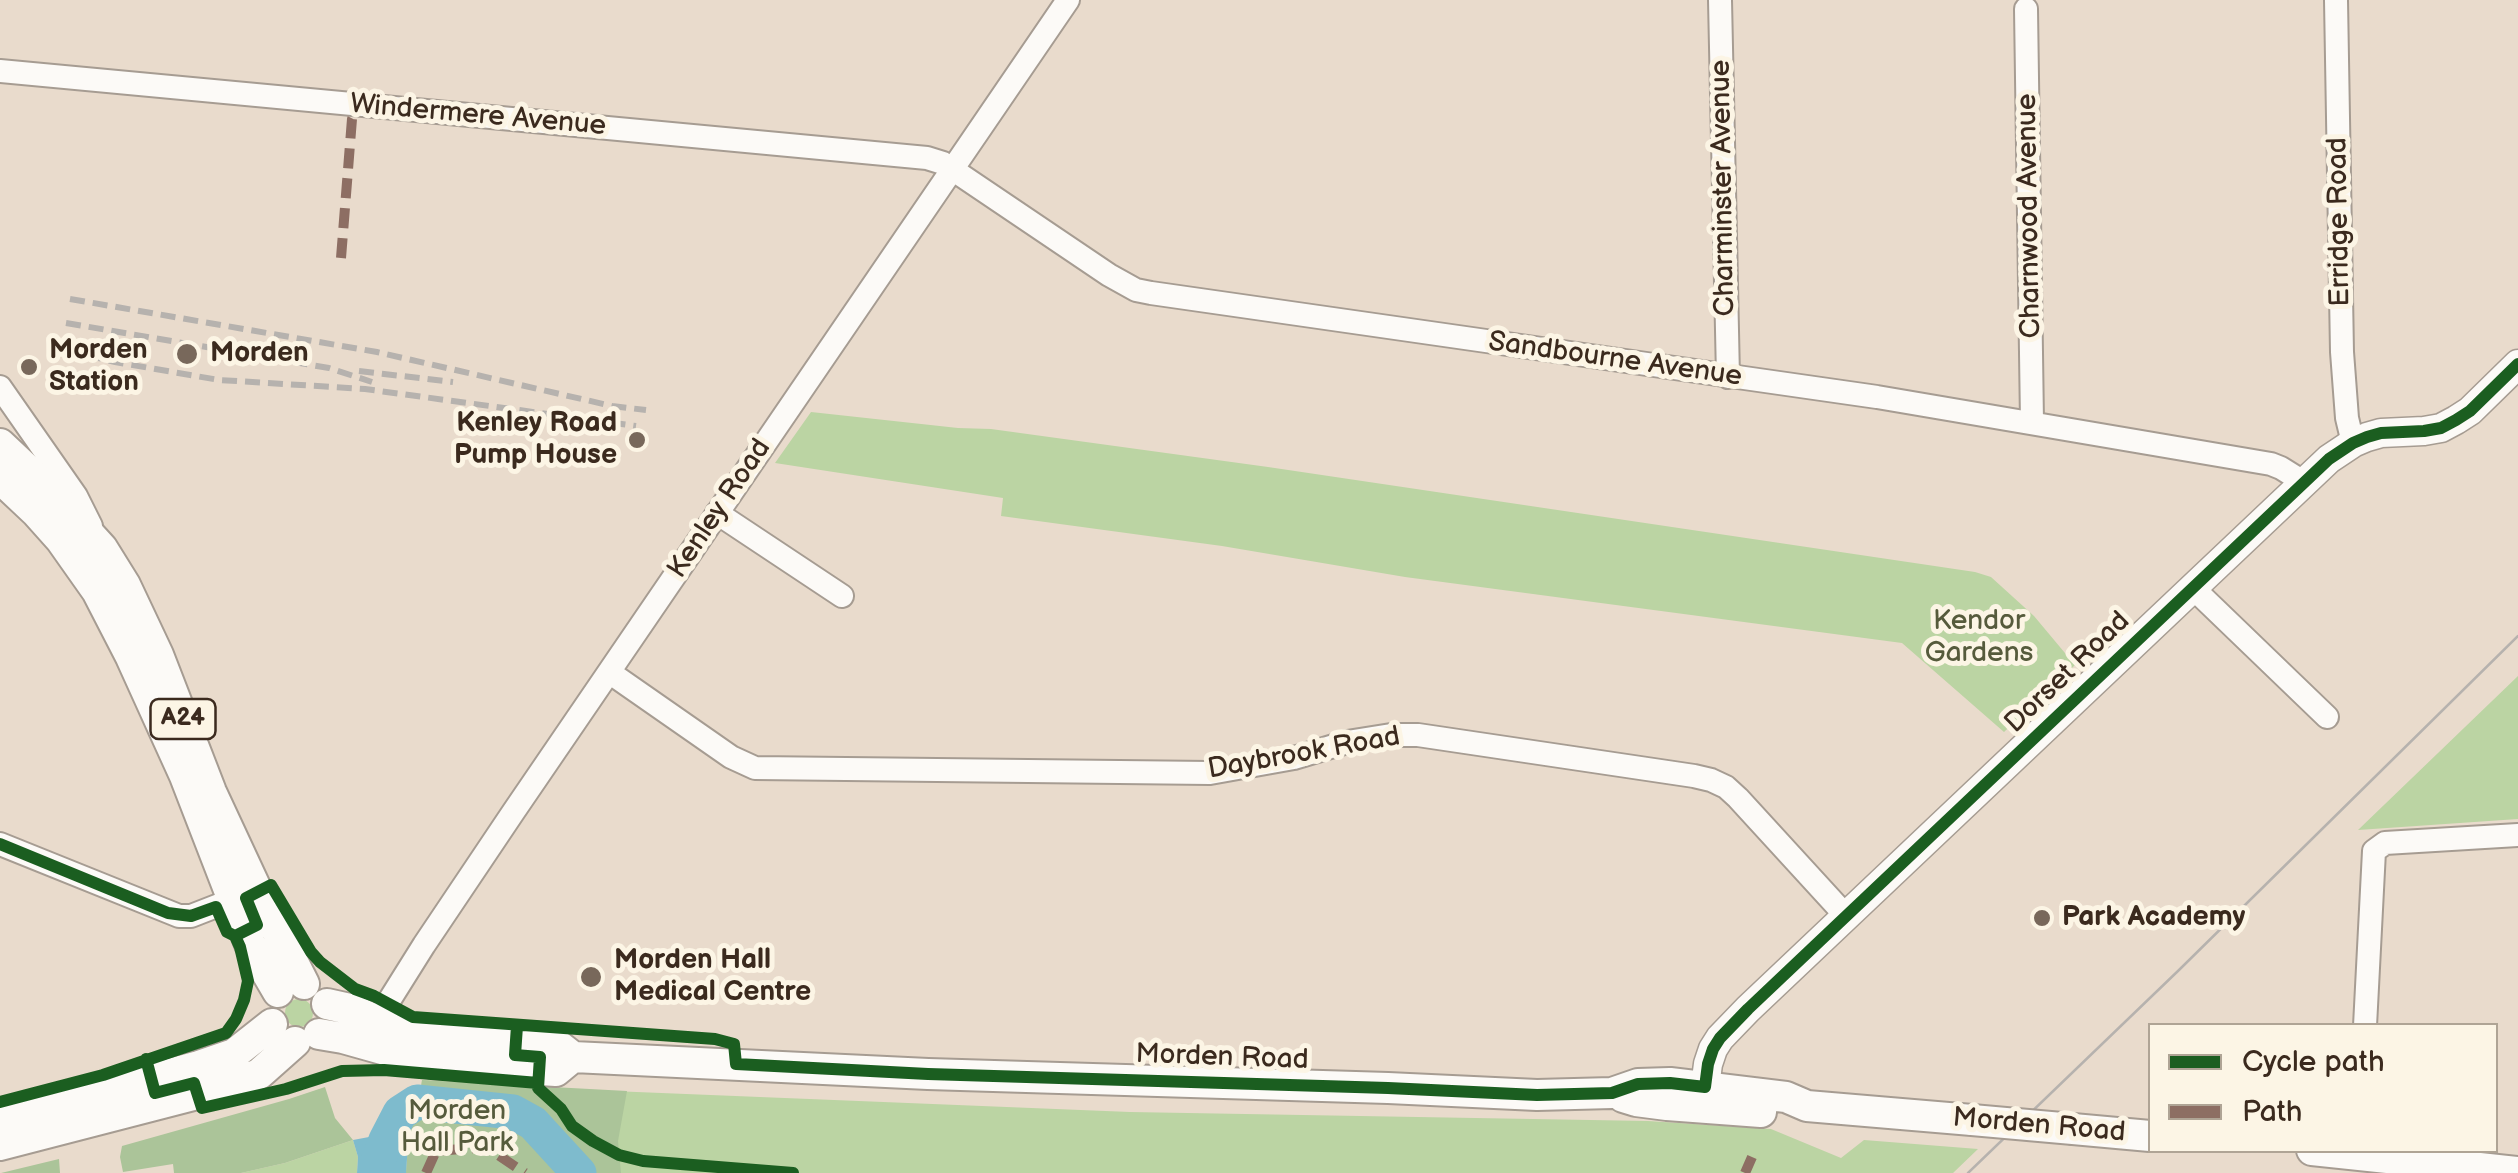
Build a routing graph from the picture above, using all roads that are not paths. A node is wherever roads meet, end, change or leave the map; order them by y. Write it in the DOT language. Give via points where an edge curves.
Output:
graph roads {
  1 [pos="1068,0"];
  2 [pos="1720,0"];
  3 [pos="2336,0"];
  4 [pos="2026,8"];
  5 [pos="0,71"];
  6 [pos="952,170"];
  7 [pos="2518,364"];
  8 [pos="1728,377"];
  9 [pos="0,388"];
  10 [pos="2032,422"];
  11 [pos="2353,443"];
  12 [pos="0,444"];
  13 [pos="0,478"];
  14 [pos="2304,483"];
  15 [pos="717,513"];
  16 [pos="102,548"];
  17 [pos="2194,588"];
  18 [pos="842,596"];
  19 [pos="609,672"];
  20 [pos="2327,717"];
  21 [pos="2518,835"];
  22 [pos="0,844"];
  23 [pos="232,900"];
  24 [pos="1847,917"];
  25 [pos="299,1013"];
  26 [pos="376,1020"];
  27 [pos="2365,1023"];
  28 [pos="573,1058"];
  29 [pos="1705,1087"];
  30 [pos="1612,1093"];
  31 [pos="1807,1106"];
  32 [pos="0,1120"];
  33 [pos="2148,1136"];
  34 [pos="0,1146"];
  35 [pos="2364,1153"];
  36 [pos="2517,1172"];
  1 -- 6 [label="street, Kenley Road"];
  2 -- 8 [label="street, Charminster Avenue"];
  3 -- 11 [label="street, Erridge Road" via="2342,352"];
  4 -- 10 [label="street, Charnwood Avenue"];
  5 -- 6 [label="street, Windermere Avenue" via="784,143 926,158"];
  6 -- 8 [label="street, Sandbourne Avenue" via="1136,290"];
  6 -- 15 [label="street, Kenley Road"];
  7 -- 11 [label="main road, Dorset Road" via="2470,411 2440,428"];
  8 -- 10 [label="street, Sandbourne Avenue"];
  9 -- 16 [label="street" via="76,496"];
  10 -- 14 [label="street, Sandbourne Avenue" via="2271,464"];
  11 -- 14 [label="main road, Dorset Road"];
  12 -- 16 [label="highway, A24"];
  13 -- 23 [label="highway, A24" via="61,540 98,591 184,776"];
  14 -- 17 [label="main road, Dorset Road"];
  15 -- 18 [label="street"];
  15 -- 19 [label="street, Kenley Road"];
  16 -- 25 [label="highway, A24" via="158,654 258,893"];
  17 -- 20 [label="street"];
  17 -- 24 [label="main road, Dorset Road"];
  19 -- 24 [label="street, Daybrook Road" via="730,757 756,768 1210,773 1391,734 1694,776 1738,798"];
  19 -- 26 [label="street, Kenley Road"];
  21 -- 27 [label="street" via="2385,843 2374,852"];
  22 -- 23 [label="street" via="179,916"];
  23 -- 25 [label="highway, A24" via="250,944"];
  24 -- 29 [label="main road, Dorset Road" via="1720,1038"];
  25 -- 26 [label="highway, Morden Road" via="354,1010"];
  25 -- 28 [label="highway, Morden Road" via="342,1038 432,1063 556,1071"];
  25 -- 32 [label="highway" via="234,1054"];
  25 -- 34 [label="highway" via="259,1074"];
  26 -- 28 [label="highway, Morden Road" via="419,1037 559,1046"];
  28 -- 30 [label="highway, Morden Road"];
  29 -- 30 [label="highway, Morden Road" via="1638,1084"];
  29 -- 31 [label="highway, Morden Road" via="1786,1097"];
  30 -- 31 [label="highway, Morden Road" via="1667,1105 1783,1114"];
  31 -- 33 [label="highway, Morden Road, bridge"];
  35 -- 36 [label="highway"];
}
